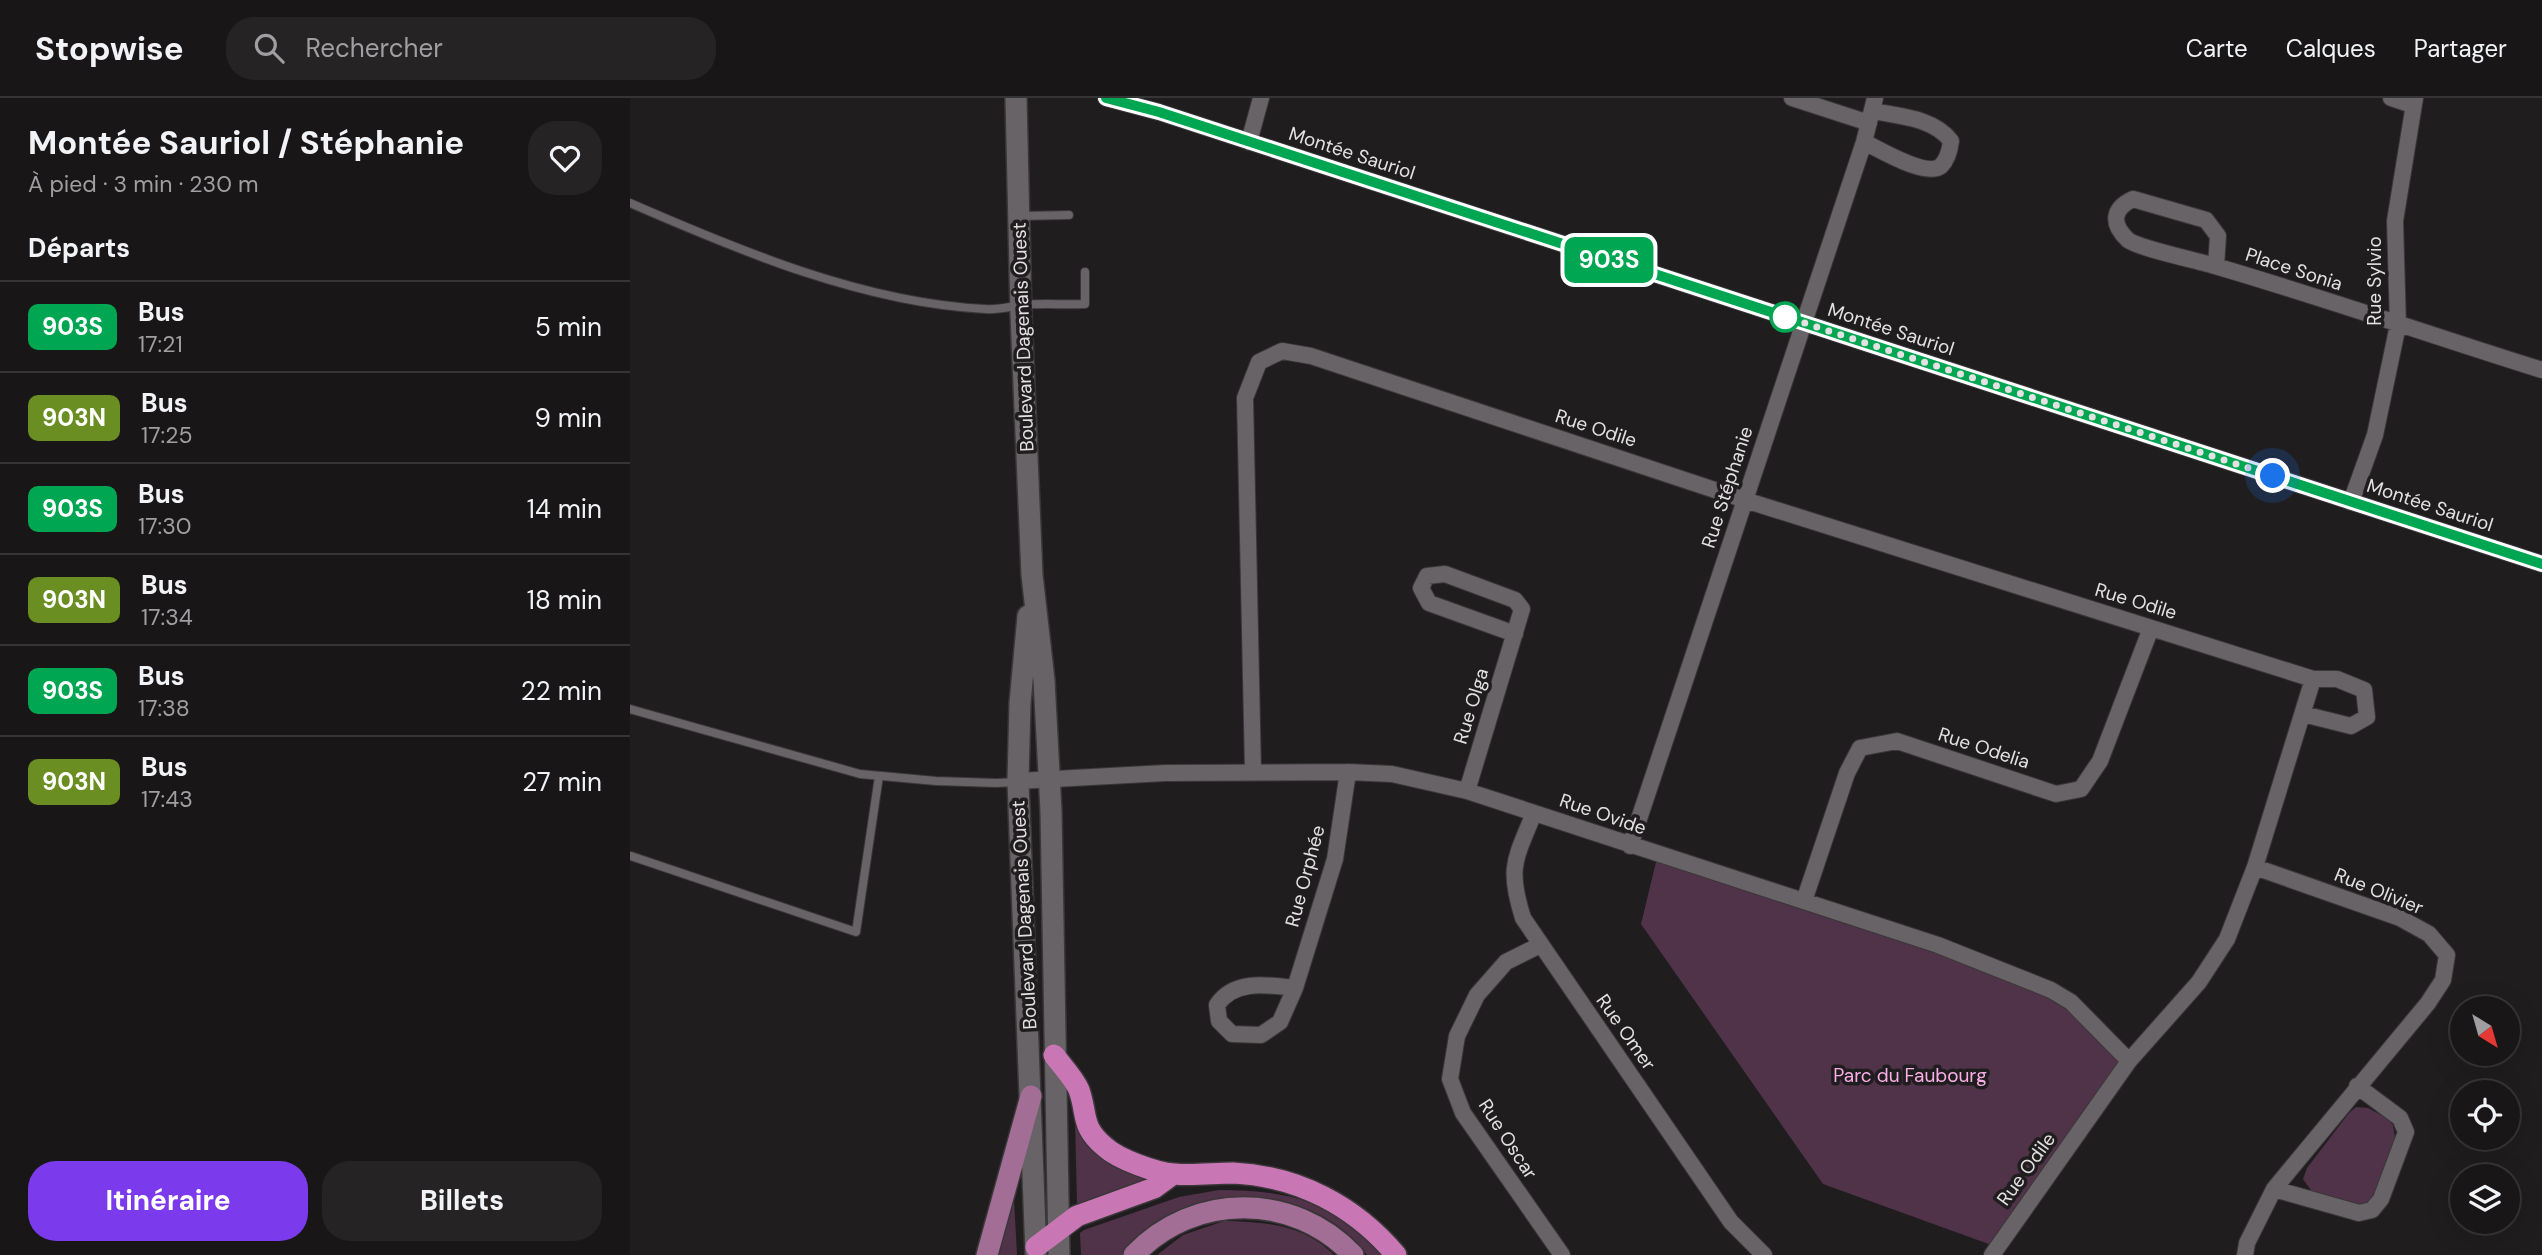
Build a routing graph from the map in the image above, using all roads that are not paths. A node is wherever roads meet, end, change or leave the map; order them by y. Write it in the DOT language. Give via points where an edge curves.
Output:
graph roads {
  1 [pos="1016,98"];
  2 [pos="1106,98"];
  3 [pos="1261,98"];
  4 [pos="1791,98"];
  5 [pos="2391,98"];
  6 [pos="2414,102"];
  7 [pos="1872,110"];
  8 [pos="1249,142"];
  9 [pos="1864,142"];
  10 [pos="630,203"];
  11 [pos="1069,215"];
  12 [pos="1019,216"];
  13 [pos="2216,266"];
  14 [pos="1085,272"];
  15 [pos="1021,305"];
  16 [pos="1804,323"];
  17 [pos="2398,325"];
  18 [pos="2542,370"];
  19 [pos="1745,500"];
  20 [pos="2351,502"];
  21 [pos="2542,564"];
  22 [pos="1032,575"];
  23 [pos="2151,628"];
  24 [pos="1514,634"];
  25 [pos="2313,679"];
  26 [pos="630,709"];
  27 [pos="2303,714"];
  28 [pos="1253,771"];
  29 [pos="1348,772"];
  30 [pos="879,776"];
  31 [pos="1048,779"];
  32 [pos="1018,781"];
  33 [pos="1467,791"];
  34 [pos="1534,813"];
  35 [pos="1630,846"];
  36 [pos="631,856"];
  37 [pos="2255,867"];
  38 [pos="1804,901"];
  39 [pos="1540,945"];
  40 [pos="1295,988"];
  41 [pos="1054,1055"];
  42 [pos="2129,1062"];
  43 [pos="2357,1086"];
  44 [pos="1031,1096"];
  45 [pos="1173,1174"];
  46 [pos="2274,1189"];
  47 [pos="1058,1229"];
  48 [pos="1036,1251"];
  49 [pos="2000,1252"];
  50 [pos="987,1255"];
  51 [pos="1059,1255"];
  52 [pos="1135,1255"];
  53 [pos="1353,1255"];
  54 [pos="1396,1255"];
  55 [pos="1562,1255"];
  56 [pos="1764,1255"];
  57 [pos="2245,1255"];
  1 -- 12 [label="main road, Boulevard Dagenais Ouest"];
  2 -- 8 [label="street, Montée Sauriol"];
  3 -- 8 [label="street"];
  4 -- 7 [label="street"];
  5 -- 6 [label="street"];
  6 -- 17 [label="street, Rue Sylvio" via="2395,221"];
  7 -- 9 [label="street, Rue Stéphanie"];
  7 -- 9 [label="street" via="1926,122 1946,133 1950,150 1941,166 1932,169 1908,164"];
  8 -- 16 [label="street, Montée Sauriol"];
  9 -- 16 [label="street, Rue Stéphanie"];
  10 -- 15 [label="lane" via="734,248 867,289 927,303 983,309"];
  11 -- 12 [label="lane"];
  12 -- 15 [label="main road, Boulevard Dagenais Ouest"];
  13 -- 13 [label="street, Place Sonia" via="2218,236 2206,220 2133,199 2123,204 2116,217 2117,228 2131,242"];
  13 -- 17 [label="street, Place Sonia"];
  14 -- 15 [label="lane" via="1086,304"];
  15 -- 22 [label="main road, Boulevard Dagenais Ouest"];
  16 -- 19 [label="street, Rue Stéphanie"];
  16 -- 20 [label="street, Montée Sauriol"];
  17 -- 18 [label="street, Place Sonia"];
  17 -- 20 [label="street, Rue Sylvio" via="2375,435"];
  19 -- 23 [label="street, Rue Odile"];
  19 -- 28 [label="street, Rue Odile" via="1311,356 1282,351 1259,362 1245,398"];
  19 -- 35 [label="street, Rue Stéphanie"];
  20 -- 21 [label="street, Montée Sauriol"];
  22 -- 31 [label="main road, Boulevard Dagenais Ouest" via="1044,680"];
  22 -- 32 [label="main road, Boulevard Dagenais Ouest"];
  23 -- 25 [label="street, Rue Odile"];
  23 -- 38 [label="street, Rue Odelia" via="2100,761 2081,789 2056,793 1898,741 1860,748 1847,773"];
  24 -- 24 [label="street, Rue Olga" via="1522,609 1516,600 1445,574 1426,576 1421,588 1429,603"];
  24 -- 33 [label="street, Rue Olga"];
  25 -- 27 [label="street, Rue Odile"];
  25 -- 27 [label="street, Rue Odile" via="2337,679 2364,690 2367,717 2351,726"];
  26 -- 30 [label="lane"];
  27 -- 37 [label="street, Rue Odile"];
  28 -- 29 [label="street, Rue Ovide"];
  28 -- 31 [label="street, Rue Ovide"];
  29 -- 33 [label="street, Rue Ovide" via="1392,774"];
  29 -- 40 [label="street, Rue Orphée" via="1335,859"];
  30 -- 32 [label="lane"];
  30 -- 36 [label="lane" via="856,932"];
  31 -- 32 [label="street, Rue Ovide"];
  31 -- 41 [label="main road, Boulevard Dagenais Ouest"];
  32 -- 44 [label="main road, Boulevard Dagenais Ouest"];
  33 -- 34 [label="street, Rue Ovide"];
  34 -- 35 [label="street, Rue Ovide"];
  34 -- 39 [label="street, Rue Omer" via="1513,866 1514,890 1523,918"];
  35 -- 38 [label="street, Rue Ovide"];
  37 -- 42 [label="street, Rue Odile" via="2220,950 2199,982"];
  37 -- 43 [label="street, Rue Olivier" via="2400,918 2429,934 2447,955 2443,980 2428,1003"];
  38 -- 42 [label="street, Rue Ovide" via="1938,945 2051,990 2071,1002"];
  39 -- 55 [label="street, Rue Oscar" via="1506,961 1476,995 1457,1036 1450,1079 1463,1113"];
  39 -- 56 [label="street, Rue Omer" via="1731,1222"];
  40 -- 40 [label="street, Rue Orphée" via="1261,984 1236,989 1223,995 1217,1005 1219,1021 1232,1034 1261,1035 1280,1022"];
  41 -- 45 [label="highway" via="1079,1090 1085,1121 1104,1147 1133,1164"];
  41 -- 47 [label="main road, Boulevard Dagenais Ouest"];
  42 -- 49 [label="street, Rue Odile"];
  43 -- 46 [label="street, Rue Olivier"];
  43 -- 46 [label="street" via="2400,1118 2406,1132 2382,1199 2372,1210 2359,1213"];
  44 -- 48 [label="main road, Boulevard Dagenais Ouest"];
  44 -- 50 [label="main road"];
  45 -- 47 [label="highway" via="1154,1188 1077,1216"];
  45 -- 54 [label="highway" via="1248,1174 1304,1187 1352,1213"];
  46 -- 57 [label="street, Rue Olivier"];
  47 -- 48 [label="highway"];
  47 -- 51 [label="main road, Boulevard Dagenais Ouest"];
  52 -- 53 [label="main road" via="1164,1230 1189,1217 1241,1207 1293,1216 1329,1234"];
}
